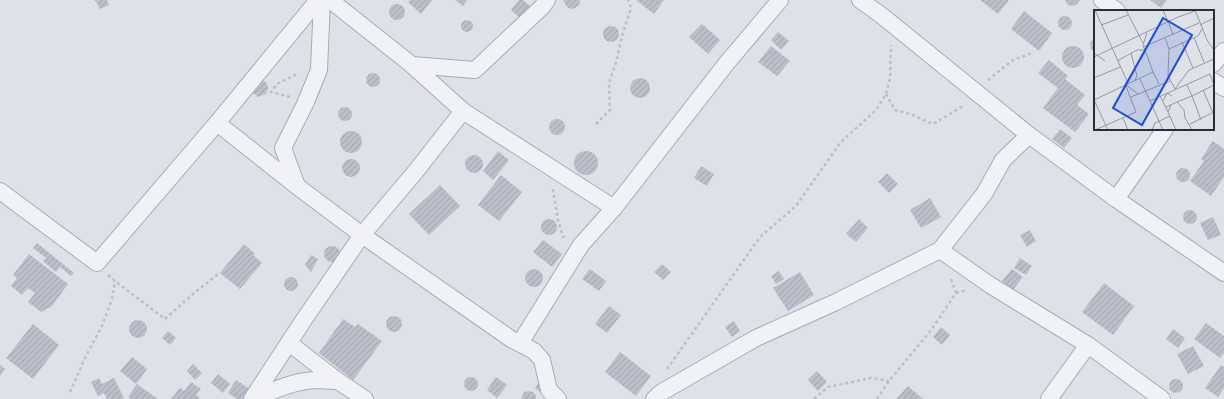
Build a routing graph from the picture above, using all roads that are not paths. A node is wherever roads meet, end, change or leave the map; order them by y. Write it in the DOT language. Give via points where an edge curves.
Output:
graph roads {
  1 [pos="318,0"];
  2 [pos="322,0"];
  3 [pos="330,0"];
  4 [pos="547,0"];
  5 [pos="780,0"];
  6 [pos="860,0"];
  7 [pos="1102,0"];
  8 [pos="1116,10"];
  9 [pos="1224,51"];
  10 [pos="1214,63"];
  11 [pos="412,65"];
  12 [pos="1214,82"];
  13 [pos="1224,88"];
  14 [pos="463,111"];
  15 [pos="217,123"];
  16 [pos="1164,130"];
  17 [pos="1029,135"];
  18 [pos="298,187"];
  19 [pos="0,191"];
  20 [pos="1116,199"];
  21 [pos="614,208"];
  22 [pos="362,235"];
  23 [pos="940,250"];
  24 [pos="1224,273"];
  25 [pos="289,343"];
  26 [pos="520,343"];
  27 [pos="1088,344"];
  28 [pos="338,381"];
  29 [pos="658,395"];
  30 [pos="253,399"];
  31 [pos="365,399"];
  32 [pos="558,399"];
  33 [pos="1049,399"];
  34 [pos="1162,399"];
  1 -- 15 [label="street"];
  2 -- 18 [label="street" via="319,70 283,148"];
  3 -- 11 [label="street"];
  4 -- 11 [label="street" via="475,70"];
  5 -- 21 [label="street" via="726,64"];
  6 -- 17 [label="street"];
  7 -- 8 [label="street"];
  9 -- 10 [label="street"];
  11 -- 14 [label="street"];
  12 -- 13 [label="street"];
  14 -- 21 [label="street"];
  14 -- 22 [label="street"];
  15 -- 18 [label="street"];
  15 -- 19 [label="street" via="97,263"];
  16 -- 20 [label="street"];
  17 -- 20 [label="street"];
  17 -- 23 [label="street" via="1003,160 984,194"];
  18 -- 22 [label="street"];
  20 -- 24 [label="street"];
  21 -- 26 [label="street" via="581,245"];
  22 -- 25 [label="street"];
  22 -- 26 [label="street"];
  23 -- 27 [label="street" via="990,285"];
  23 -- 29 [label="street" via="836,302 756,338"];
  25 -- 28 [label="street"];
  25 -- 30 [label="street"];
  26 -- 32 [label="street" via="542,360 549,390"];
  27 -- 33 [label="street"];
  27 -- 34 [label="street"];
  28 -- 30 [label="street" via="314,380 293,384"];
  28 -- 31 [label="street"];
}
